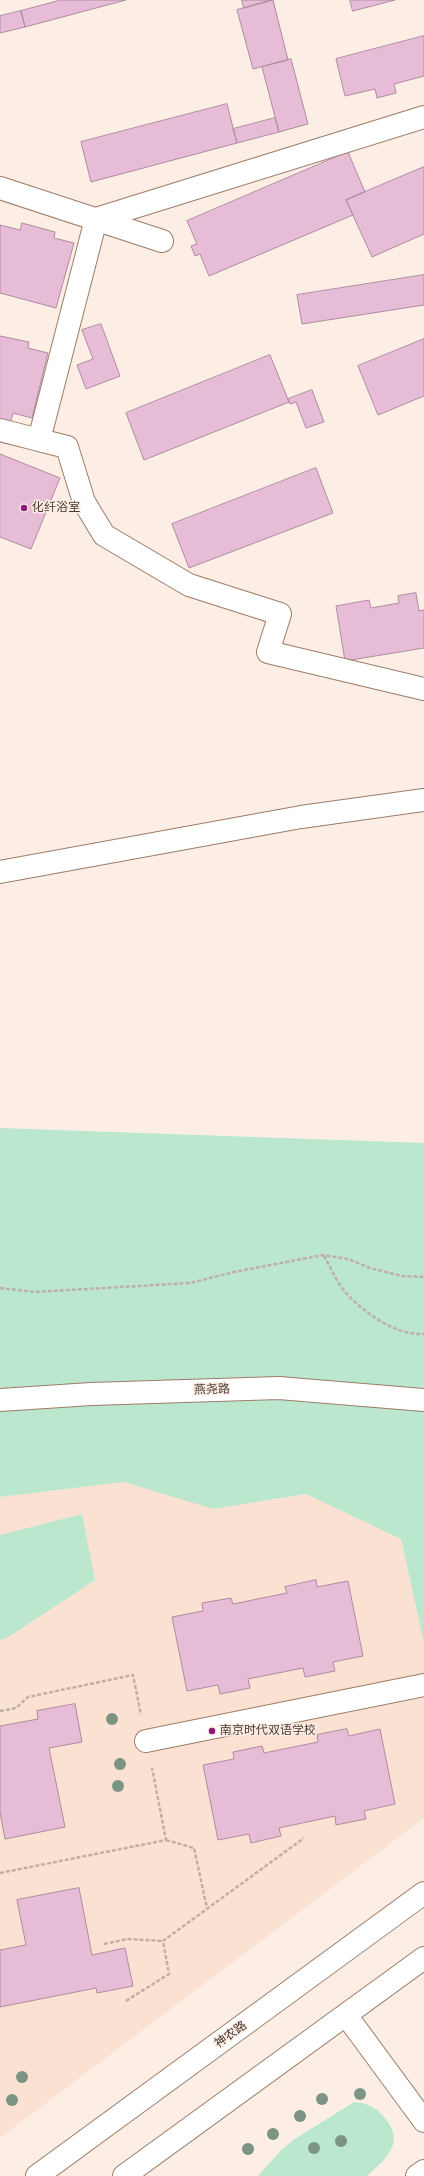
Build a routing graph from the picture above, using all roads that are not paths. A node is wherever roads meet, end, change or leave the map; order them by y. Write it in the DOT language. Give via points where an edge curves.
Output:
graph roads {
  1 [pos="424,117"];
  2 [pos="0,188"];
  3 [pos="96,219"];
  4 [pos="162,241"];
  5 [pos="0,430"];
  6 [pos="40,440"];
  7 [pos="424,689"];
  8 [pos="424,800"];
  9 [pos="0,872"];
  10 [pos="0,1400"];
  11 [pos="424,1400"];
  12 [pos="424,1685"];
  13 [pos="146,1741"];
  14 [pos="424,1893"];
  15 [pos="424,1958"];
  16 [pos="346,2015"];
  17 [pos="424,2121"];
  18 [pos="424,2171"];
  19 [pos="37,2176"];
  20 [pos="124,2176"];
  21 [pos="417,2176"];
  1 -- 3 [label="street"];
  2 -- 3 [label="street"];
  3 -- 4 [label="street"];
  3 -- 6 [label="street"];
  5 -- 6 [label="street"];
  6 -- 7 [label="street" via="67,447 84,502 104,535 189,585 280,614 268,652"];
  8 -- 9 [label="street" via="301,817"];
  10 -- 11 [label="street, 燕尧路" via="91,1394 279,1388"];
  12 -- 13 [label="street"];
  14 -- 19 [label="street, 神农路"];
  15 -- 16 [label="street"];
  16 -- 17 [label="street"];
  16 -- 20 [label="street"];
  18 -- 21 [label="street"];
}
